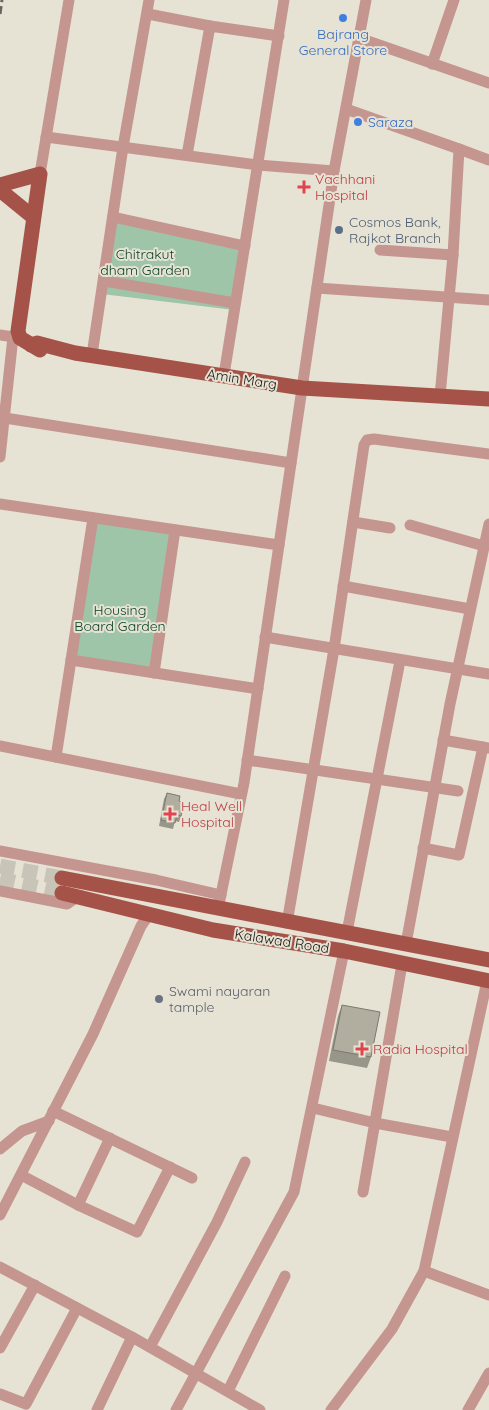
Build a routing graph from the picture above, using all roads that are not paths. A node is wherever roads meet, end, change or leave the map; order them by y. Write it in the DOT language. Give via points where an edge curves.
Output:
graph roads {
  1 [pos="69,0"];
  2 [pos="150,0"];
  3 [pos="284,0"];
  4 [pos="366,0"];
  5 [pos="454,0"];
  6 [pos="148,14"];
  7 [pos="210,26"];
  8 [pos="279,36"];
  9 [pos="359,38"];
  10 [pos="432,64"];
  11 [pos="488,79"];
  12 [pos="346,109"];
  13 [pos="46,137"];
  14 [pos="123,147"];
  15 [pos="459,149"];
  16 [pos="187,155"];
  17 [pos="489,160"];
  18 [pos="258,164"];
  19 [pos="334,171"];
  20 [pos="40,174"];
  21 [pos="0,185"];
  22 [pos="0,190"];
  23 [pos="33,217"];
  24 [pos="113,217"];
  25 [pos="245,246"];
  26 [pos="380,250"];
  27 [pos="453,255"];
  28 [pos="104,281"];
  29 [pos="317,288"];
  30 [pos="449,297"];
  31 [pos="489,300"];
  32 [pos="236,303"];
  33 [pos="0,336"];
  34 [pos="21,340"];
  35 [pos="92,355"];
  36 [pos="224,375"];
  37 [pos="302,388"];
  38 [pos="440,396"];
  39 [pos="489,399"];
  40 [pos="5,418"];
  41 [pos="489,454"];
  42 [pos="0,457"];
  43 [pos="291,463"];
  44 [pos="0,504"];
  45 [pos="93,518"];
  46 [pos="353,522"];
  47 [pos="489,524"];
  48 [pos="410,525"];
  49 [pos="390,528"];
  50 [pos="175,530"];
  51 [pos="279,546"];
  52 [pos="484,546"];
  53 [pos="344,586"];
  54 [pos="470,609"];
  55 [pos="265,637"];
  56 [pos="334,649"];
  57 [pos="71,660"];
  58 [pos="400,660"];
  59 [pos="457,670"];
  60 [pos="154,673"];
  61 [pos="489,674"];
  62 [pos="258,689"];
  63 [pos="443,740"];
  64 [pos="0,746"];
  65 [pos="486,748"];
  66 [pos="56,757"];
  67 [pos="247,760"];
  68 [pos="313,771"];
  69 [pos="378,779"];
  70 [pos="434,787"];
  71 [pos="458,791"];
  72 [pos="241,794"];
  73 [pos="423,848"];
  74 [pos="0,851"];
  75 [pos="0,890"];
  76 [pos="67,890"];
  77 [pos="219,902"];
  78 [pos="148,916"];
  79 [pos="287,923"];
  80 [pos="347,932"];
  81 [pos="406,944"];
  82 [pos="344,951"];
  83 [pos="489,960"];
  84 [pos="402,964"];
  85 [pos="488,981"];
  86 [pos="313,1108"];
  87 [pos="51,1116"];
  88 [pos="375,1122"];
  89 [pos="452,1137"];
  90 [pos="110,1138"];
  91 [pos="0,1149"];
  92 [pos="245,1162"];
  93 [pos="170,1167"];
  94 [pos="20,1175"];
  95 [pos="192,1178"];
  96 [pos="363,1192"];
  97 [pos="78,1205"];
  98 [pos="0,1215"];
  99 [pos="0,1267"];
  100 [pos="424,1271"];
  101 [pos="285,1276"];
  102 [pos="34,1285"];
  103 [pos="489,1294"];
  104 [pos="77,1308"];
  105 [pos="132,1337"];
  106 [pos="150,1347"];
  107 [pos="0,1348"];
  108 [pos="195,1372"];
  109 [pos="489,1373"];
  110 [pos="228,1391"];
  111 [pos="0,1394"];
  112 [pos="98,1410"];
  113 [pos="176,1410"];
  114 [pos="260,1410"];
  115 [pos="331,1410"];
  116 [pos="468,1410"];
  1 -- 13 [label="street"];
  2 -- 6 [label="street"];
  3 -- 8 [label="street"];
  4 -- 9 [label="street"];
  5 -- 10 [label="street"];
  6 -- 7 [label="street"];
  6 -- 14 [label="street"];
  7 -- 8 [label="street"];
  7 -- 16 [label="street"];
  8 -- 18 [label="street"];
  9 -- 10 [label="street"];
  9 -- 12 [label="street"];
  10 -- 11 [label="street"];
  12 -- 15 [label="street"];
  12 -- 19 [label="street"];
  13 -- 14 [label="street"];
  13 -- 20 [label="street"];
  14 -- 16 [label="street"];
  14 -- 24 [label="street"];
  15 -- 17 [label="street"];
  15 -- 27 [label="street"];
  16 -- 18 [label="street"];
  18 -- 19 [label="street"];
  18 -- 25 [label="street"];
  19 -- 29 [label="street"];
  20 -- 21 [label="main road"];
  20 -- 23 [label="main road"];
  22 -- 23 [label="main road"];
  23 -- 34 [label="main road" via="18,331"];
  24 -- 25 [label="street"];
  24 -- 28 [label="street"];
  25 -- 32 [label="street"];
  26 -- 27 [label="street"];
  27 -- 30 [label="street"];
  28 -- 32 [label="street"];
  28 -- 35 [label="street"];
  29 -- 30 [label="street"];
  29 -- 37 [label="street"];
  30 -- 31 [label="street"];
  30 -- 38 [label="street"];
  32 -- 36 [label="street"];
  33 -- 34 [label="street"];
  34 -- 35 [label="main road, Amin Marg" via="36,350 69,356 75,353"];
  34 -- 40 [label="street"];
  35 -- 36 [label="main road, Amin Marg"];
  36 -- 37 [label="main road, Amin Marg"];
  37 -- 38 [label="main road, Amin Marg"];
  37 -- 43 [label="street"];
  38 -- 39 [label="main road, Amin Marg"];
  40 -- 42 [label="street"];
  40 -- 43 [label="street"];
  41 -- 46 [label="street" via="367,440"];
  43 -- 51 [label="street"];
  44 -- 45 [label="street"];
  45 -- 50 [label="street"];
  45 -- 57 [label="street"];
  46 -- 49 [label="street"];
  46 -- 53 [label="street"];
  47 -- 52 [label="street"];
  48 -- 52 [label="street"];
  50 -- 51 [label="street"];
  50 -- 60 [label="street"];
  51 -- 55 [label="street"];
  52 -- 54 [label="street"];
  53 -- 54 [label="street"];
  53 -- 56 [label="street"];
  54 -- 59 [label="street"];
  55 -- 56 [label="street"];
  55 -- 62 [label="street"];
  56 -- 58 [label="street"];
  56 -- 68 [label="street"];
  57 -- 60 [label="street"];
  57 -- 66 [label="street"];
  58 -- 59 [label="street"];
  58 -- 69 [label="street"];
  59 -- 61 [label="street"];
  59 -- 63 [label="street"];
  60 -- 62 [label="street"];
  62 -- 67 [label="street"];
  63 -- 65 [label="street"];
  63 -- 70 [label="street"];
  64 -- 66 [label="street"];
  65 -- 73 [label="street" via="459,855"];
  66 -- 72 [label="street"];
  67 -- 68 [label="street"];
  67 -- 72 [label="street"];
  68 -- 69 [label="street"];
  68 -- 79 [label="street"];
  69 -- 70 [label="street"];
  69 -- 80 [label="street"];
  70 -- 71 [label="street"];
  70 -- 73 [label="street"];
  72 -- 77 [label="street"];
  73 -- 81 [label="street"];
  74 -- 77 [label="street" via="156,880"];
  75 -- 76 [label="street" via="67,904"];
  76 -- 77 [label="main road, Kalawad Road"];
  76 -- 78 [label="main road, Kalawad Road"];
  77 -- 79 [label="main road, Kalawad Road"];
  78 -- 82 [label="main road, Kalawad Road" via="228,933"];
  78 -- 87 [label="street"];
  79 -- 80 [label="main road, Kalawad Road"];
  80 -- 81 [label="main road, Kalawad Road"];
  81 -- 83 [label="main road, Kalawad Road"];
  82 -- 84 [label="main road, Kalawad Road"];
  82 -- 86 [label="street"];
  84 -- 85 [label="main road, Kalawad Road"];
  84 -- 88 [label="street"];
  85 -- 89 [label="street"];
  86 -- 88 [label="street"];
  86 -- 108 [label="street" via="294,1192"];
  87 -- 90 [label="street"];
  87 -- 91 [label="street" via="22,1131"];
  87 -- 94 [label="street"];
  88 -- 89 [label="street"];
  88 -- 96 [label="street"];
  89 -- 100 [label="street"];
  90 -- 93 [label="street"];
  90 -- 97 [label="street"];
  92 -- 106 [label="street" via="217,1222"];
  93 -- 95 [label="street"];
  93 -- 97 [label="street" via="137,1232"];
  94 -- 97 [label="street"];
  94 -- 98 [label="street"];
  99 -- 102 [label="street"];
  100 -- 103 [label="street"];
  100 -- 115 [label="street" via="392,1330"];
  101 -- 110 [label="street"];
  102 -- 104 [label="street"];
  102 -- 107 [label="street"];
  104 -- 105 [label="street"];
  104 -- 111 [label="street" via="26,1404"];
  105 -- 106 [label="street"];
  105 -- 112 [label="street"];
  106 -- 108 [label="street"];
  108 -- 110 [label="street"];
  108 -- 113 [label="street"];
  109 -- 116 [label="street"];
  110 -- 114 [label="street"];
}
